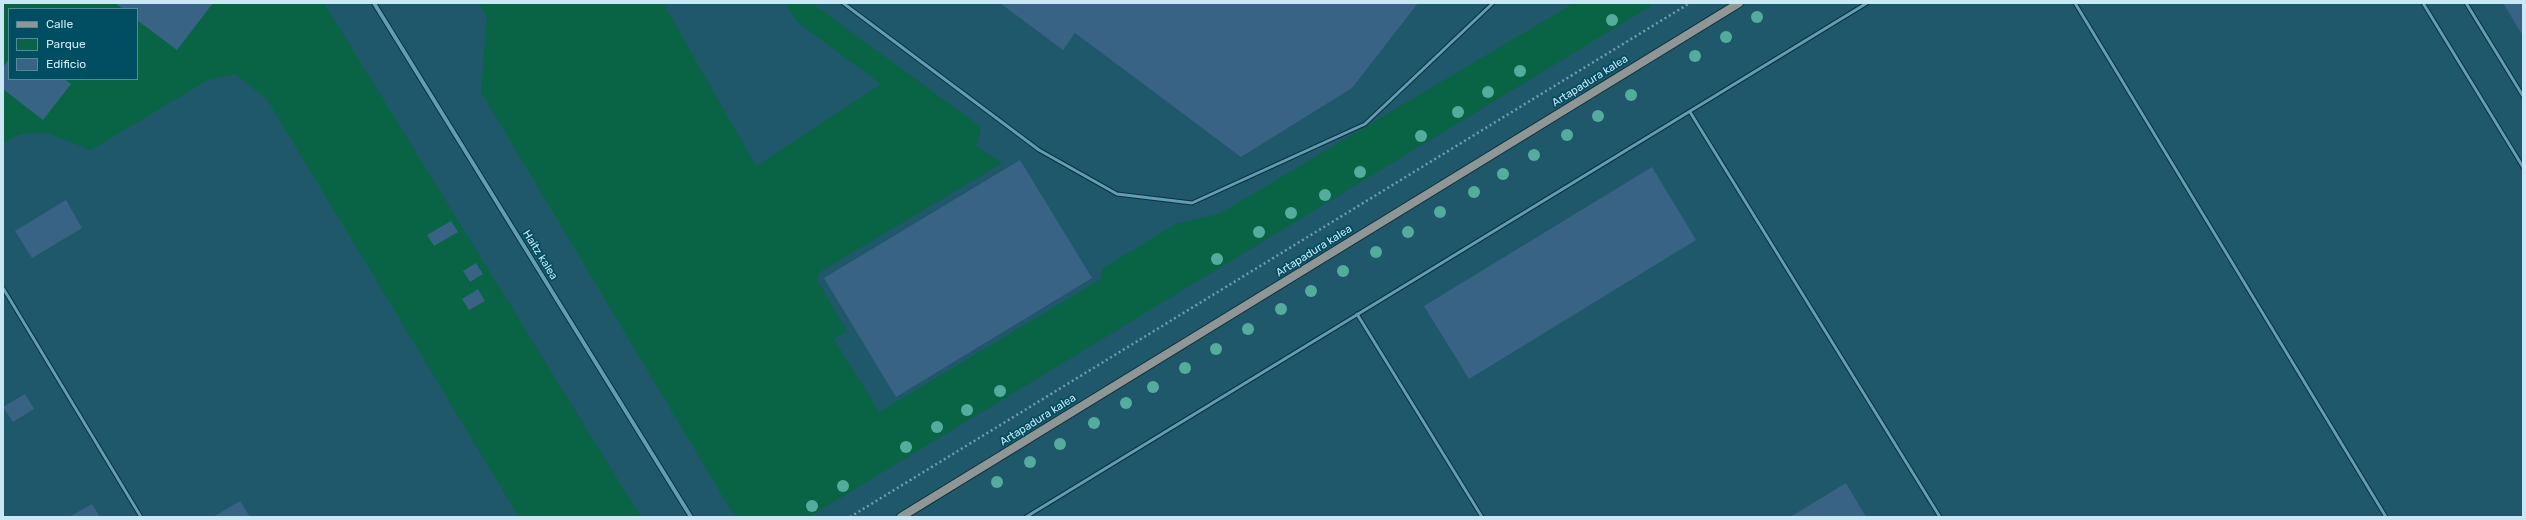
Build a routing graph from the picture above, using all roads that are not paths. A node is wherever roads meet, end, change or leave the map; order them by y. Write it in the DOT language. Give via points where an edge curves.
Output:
graph roads {
  1 [pos="374,3"];
  2 [pos="843,3"];
  3 [pos="1493,3"];
  4 [pos="1738,3"];
  5 [pos="1867,3"];
  6 [pos="2075,3"];
  7 [pos="2422,3"];
  8 [pos="2466,3"];
  9 [pos="2523,96"];
  10 [pos="1690,112"];
  11 [pos="2523,167"];
  12 [pos="3,288"];
  13 [pos="1357,314"];
  14 [pos="1034,512"];
  15 [pos="141,517"];
  16 [pos="691,517"];
  17 [pos="901,517"];
  18 [pos="1026,517"];
  19 [pos="1037,517"];
  20 [pos="1482,517"];
  21 [pos="1940,517"];
  22 [pos="2386,517"];
  1 -- 16 [label="street, Haitz kalea"];
  2 -- 3 [label="lane" via="1039,150 1117,194 1192,203 1365,124"];
  4 -- 17 [label="street, Artapadura kalea"];
  5 -- 10 [label="lane"];
  6 -- 22 [label="lane"];
  7 -- 11 [label="lane"];
  8 -- 9 [label="lane"];
  10 -- 13 [label="lane"];
  10 -- 21 [label="lane"];
  12 -- 15 [label="lane"];
  13 -- 14 [label="lane"];
  13 -- 20 [label="lane"];
  14 -- 18 [label="lane"];
  14 -- 19 [label="lane"];
}
